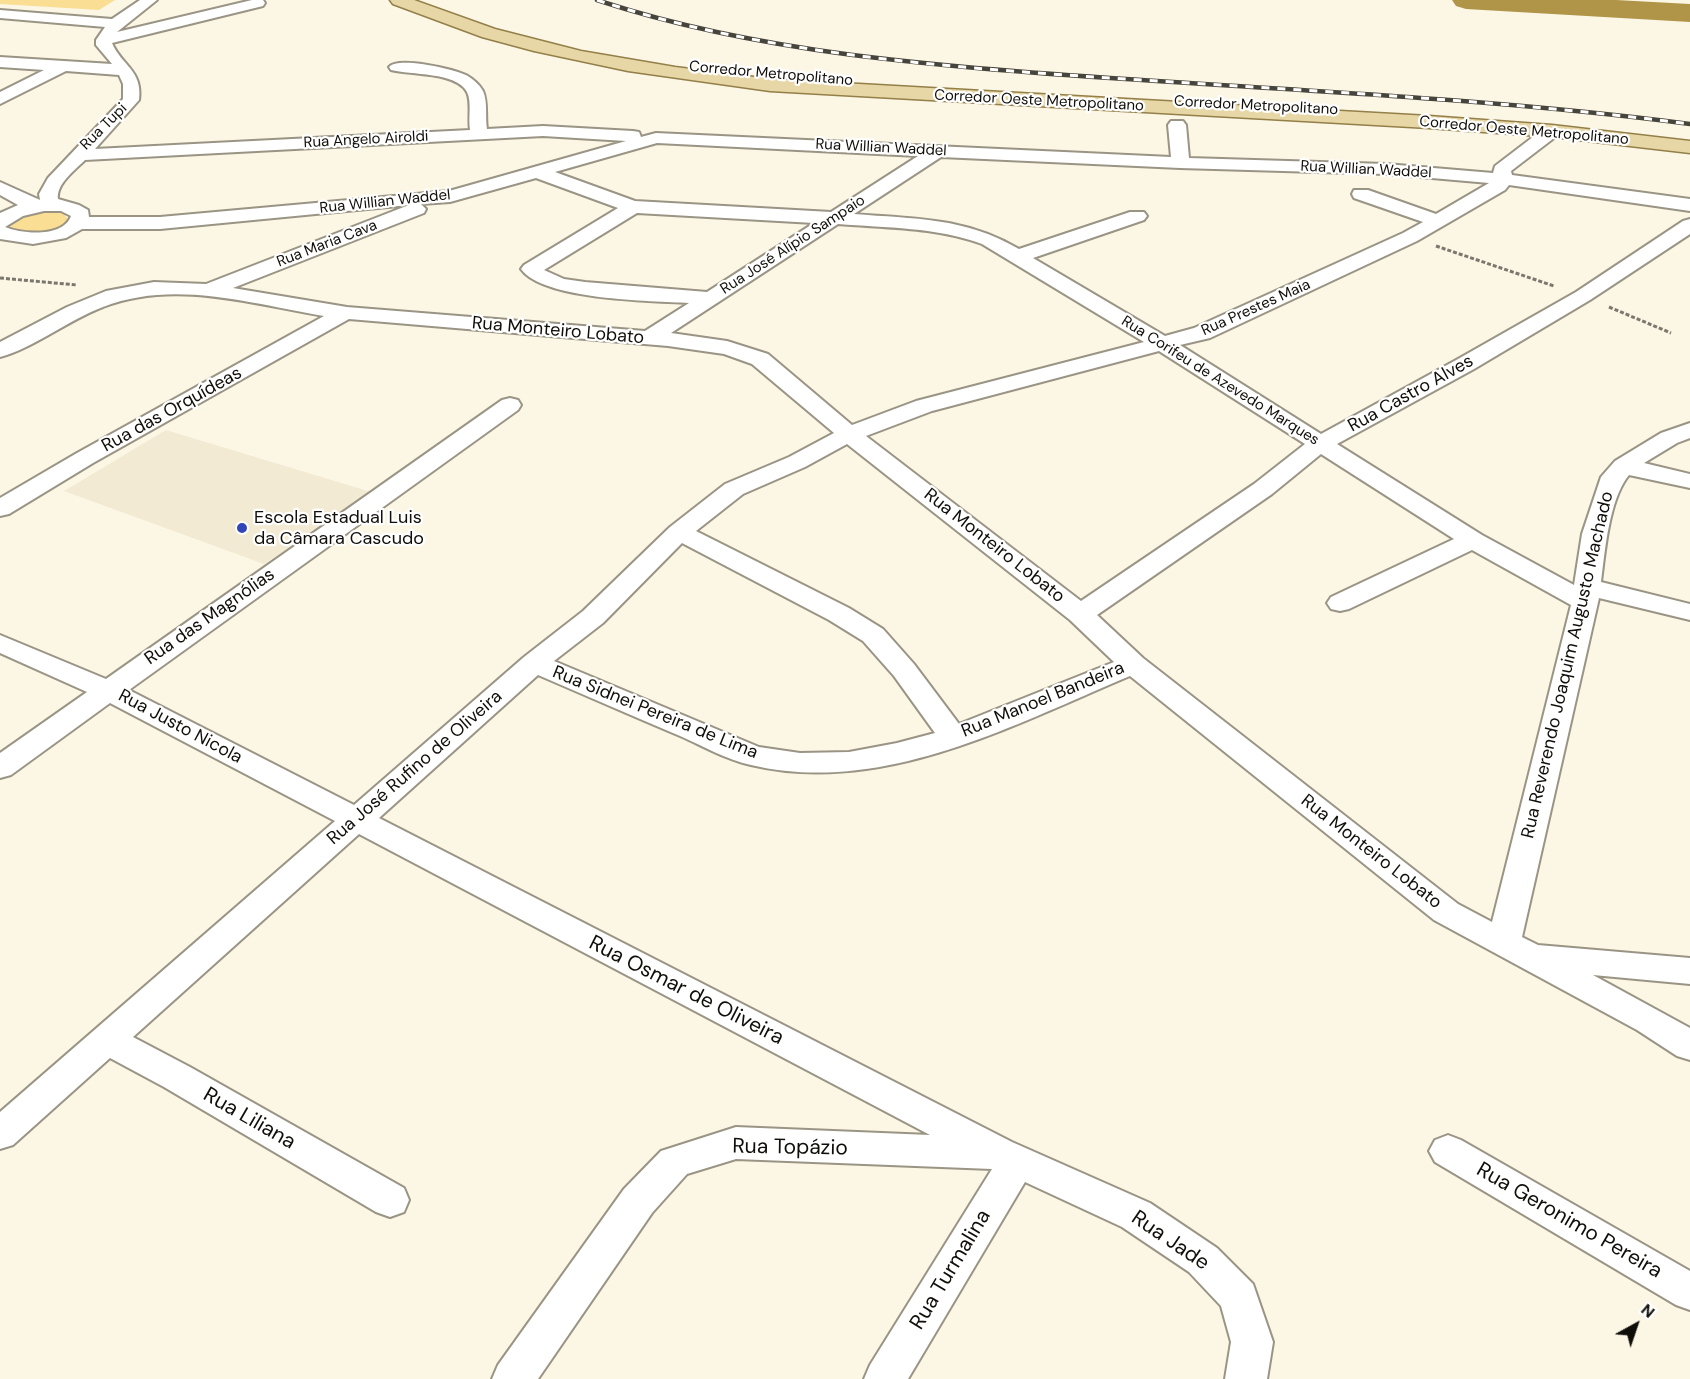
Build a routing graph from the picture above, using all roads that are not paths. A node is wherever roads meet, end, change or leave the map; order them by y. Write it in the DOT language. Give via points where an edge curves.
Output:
graph roads {
  1 [pos="150,0"];
  2 [pos="399,0"];
  3 [pos="435,0"];
  4 [pos="258,3"];
  5 [pos="0,14"];
  6 [pos="117,24"];
  7 [pos="105,38"];
  8 [pos="0,62"];
  9 [pos="63,67"];
  10 [pos="397,67"];
  11 [pos="124,70"];
  12 [pos="0,99"];
  13 [pos="1177,125"];
  14 [pos="1552,131"];
  15 [pos="480,134"];
  16 [pos="656,138"];
  17 [pos="1690,140"];
  18 [pos="1690,147"];
  19 [pos="938,151"];
  20 [pos="77,155"];
  21 [pos="1180,163"];
  22 [pos="535,171"];
  23 [pos="1504,179"];
  24 [pos="0,188"];
  25 [pos="1361,194"];
  26 [pos="450,196"];
  27 [pos="1690,205"];
  28 [pos="44,206"];
  29 [pos="633,207"];
  30 [pos="1137,216"];
  31 [pos="835,218"];
  32 [pos="1439,221"];
  33 [pos="0,223"];
  34 [pos="78,223"];
  35 [pos="1690,225"];
  36 [pos="0,232"];
  37 [pos="1016,257"];
  38 [pos="204,291"];
  39 [pos="711,298"];
  40 [pos="345,313"];
  41 [pos="649,338"];
  42 [pos="1163,344"];
  43 [pos="0,350"];
  44 [pos="510,405"];
  45 [pos="1690,430"];
  46 [pos="849,434"];
  47 [pos="1321,443"];
  48 [pos="1623,466"];
  49 [pos="1690,481"];
  50 [pos="0,509"];
  51 [pos="679,532"];
  52 [pos="1473,540"];
  53 [pos="1586,594"];
  54 [pos="1340,603"];
  55 [pos="1690,612"];
  56 [pos="1080,614"];
  57 [pos="0,643"];
  58 [pos="534,663"];
  59 [pos="1133,664"];
  60 [pos="107,690"];
  61 [pos="954,737"];
  62 [pos="0,768"];
  63 [pos="356,820"];
  64 [pos="1516,949"];
  65 [pos="1690,971"];
  66 [pos="107,1040"];
  67 [pos="1690,1046"];
  68 [pos="0,1134"];
  69 [pos="1448,1151"];
  70 [pos="1008,1157"];
  71 [pos="390,1200"];
  72 [pos="1690,1292"];
  73 [pos="513,1379"];
  74 [pos="885,1379"];
  75 [pos="1246,1379"];
  1 -- 6 [label="street"];
  2 -- 14 [label="main road, Corredor Oeste Metropolitano" via="505,39 588,59 770,85"];
  3 -- 17 [label="main road, Corredor Metropolitano" via="536,37 673,65 749,75 1498,120"];
  4 -- 7 [label="street"];
  5 -- 6 [label="street"];
  6 -- 7 [label="street"];
  7 -- 9 [label="street"];
  7 -- 11 [label="street, Rua Tupi" via="104,45"];
  8 -- 9 [label="street"];
  9 -- 11 [label="street"];
  9 -- 12 [label="street"];
  10 -- 15 [label="street" via="466,80 476,93"];
  11 -- 20 [label="street, Rua Tupi" via="132,80 131,100"];
  13 -- 21 [label="street"];
  14 -- 17 [label="main road" via="1586,130"];
  14 -- 18 [label="main road, Corredor Oeste Metropolitano"];
  14 -- 23 [label="street, Rua Prestes Maia" via="1501,170"];
  15 -- 16 [label="street, Rua Angelo Airoldi" via="543,130"];
  15 -- 20 [label="street, Rua Angelo Airoldi"];
  16 -- 19 [label="street, Rua Willian Waddel"];
  16 -- 22 [label="street, Rua Willian Waddel"];
  19 -- 21 [label="street, Rua Willian Waddel"];
  19 -- 31 [label="street, Rua José Alípio Sampaio"];
  20 -- 28 [label="street, Rua Tupi" via="54,182"];
  21 -- 23 [label="street, Rua Willian Waddel" via="1386,169"];
  22 -- 26 [label="street, Rua Willian Waddel"];
  22 -- 29 [label="street, Rua Corifeu de Azevedo Marques"];
  23 -- 27 [label="street, Rua Willian Waddel"];
  23 -- 32 [label="street, Rua Prestes Maia"];
  24 -- 28 [label="street"];
  25 -- 32 [label="street"];
  26 -- 34 [label="street, Rua Willian Waddel" via="160,223"];
  26 -- 38 [label="street, Rua Maria Cava"];
  28 -- 33 [label="street" via="15,213"];
  28 -- 34 [label="street" via="77,210 81,214"];
  29 -- 31 [label="street, Rua Corifeu de Azevedo Marques"];
  29 -- 39 [label="street" via="531,269 534,276 586,289"];
  30 -- 37 [label="street"];
  31 -- 37 [label="street, Rua Corifeu de Azevedo Marques" via="965,231"];
  31 -- 39 [label="street, Rua José Alípio Sampaio"];
  32 -- 42 [label="street, Rua Prestes Maia" via="1229,322"];
  34 -- 36 [label="street" via="61,233 34,238 10,237"];
  35 -- 47 [label="street, Rua Castro Alves" via="1582,296"];
  37 -- 42 [label="street, Rua Corifeu de Azevedo Marques"];
  38 -- 40 [label="street, Rua Monteiro Lobato"];
  38 -- 43 [label="street, Rua Monteiro Lobato" via="153,288 118,295"];
  39 -- 41 [label="street, Rua José Alípio Sampaio"];
  40 -- 41 [label="street, Rua Monteiro Lobato"];
  40 -- 50 [label="street, Rua das Orquídeas"];
  41 -- 46 [label="street, Rua Monteiro Lobato" via="732,349 760,359"];
  42 -- 46 [label="street, Rua Prestes Maia" via="924,406"];
  42 -- 47 [label="street, Rua Corifeu de Azevedo Marques"];
  44 -- 60 [label="street, Rua das Magnólias"];
  45 -- 48 [label="street, Rua Reverendo Joaquim Augusto Machado"];
  46 -- 51 [label="street, Rua José Rufino de Oliveira" via="735,489"];
  46 -- 56 [label="street, Rua Monteiro Lobato"];
  47 -- 52 [label="street, Rua Corifeu de Azevedo Marques"];
  47 -- 56 [label="street, Rua Castro Alves" via="1263,489"];
  48 -- 49 [label="street"];
  48 -- 53 [label="street, Rua Reverendo Joaquim Augusto Machado" via="1610,482 1595,534"];
  51 -- 58 [label="street, Rua José Rufino de Oliveira" via="593,617"];
  51 -- 61 [label="street" via="873,635"];
  52 -- 53 [label="street, Rua Corifeu de Azevedo Marques"];
  52 -- 54 [label="street"];
  53 -- 55 [label="street, Rua Corifeu de Azevedo Marques"];
  53 -- 64 [label="street, Rua Reverendo Joaquim Augusto Machado"];
  56 -- 59 [label="street, Rua Monteiro Lobato"];
  57 -- 60 [label="street, Rua Justo Nicola"];
  58 -- 61 [label="street, Rua Sidnei Pereira de Lima" via="753,756 778,762 805,765 860,761"];
  58 -- 63 [label="street, Rua José Rufino de Oliveira"];
  59 -- 61 [label="street, Rua Manoel Bandeira"];
  59 -- 64 [label="street, Rua Monteiro Lobato" via="1446,912"];
  60 -- 62 [label="street, Rua das Magnólias"];
  60 -- 63 [label="street, Rua Justo Nicola"];
  63 -- 66 [label="street, Rua José Rufino de Oliveira"];
  63 -- 70 [label="street, Rua Osmar de Oliveira"];
  64 -- 65 [label="street"];
  64 -- 67 [label="street, Rua Monteiro Lobato"];
  66 -- 68 [label="street, Rua José Rufino de Oliveira"];
  66 -- 71 [label="street, Rua Liliana"];
  69 -- 72 [label="street, Rua Geronimo Pereira"];
  70 -- 73 [label="street, Rua Topázio" via="736,1143 674,1162 638,1201"];
  70 -- 74 [label="street, Rua Turmalina"];
  70 -- 75 [label="street, Rua Jade" via="1136,1215 1203,1260 1239,1297 1252,1342"];
}
